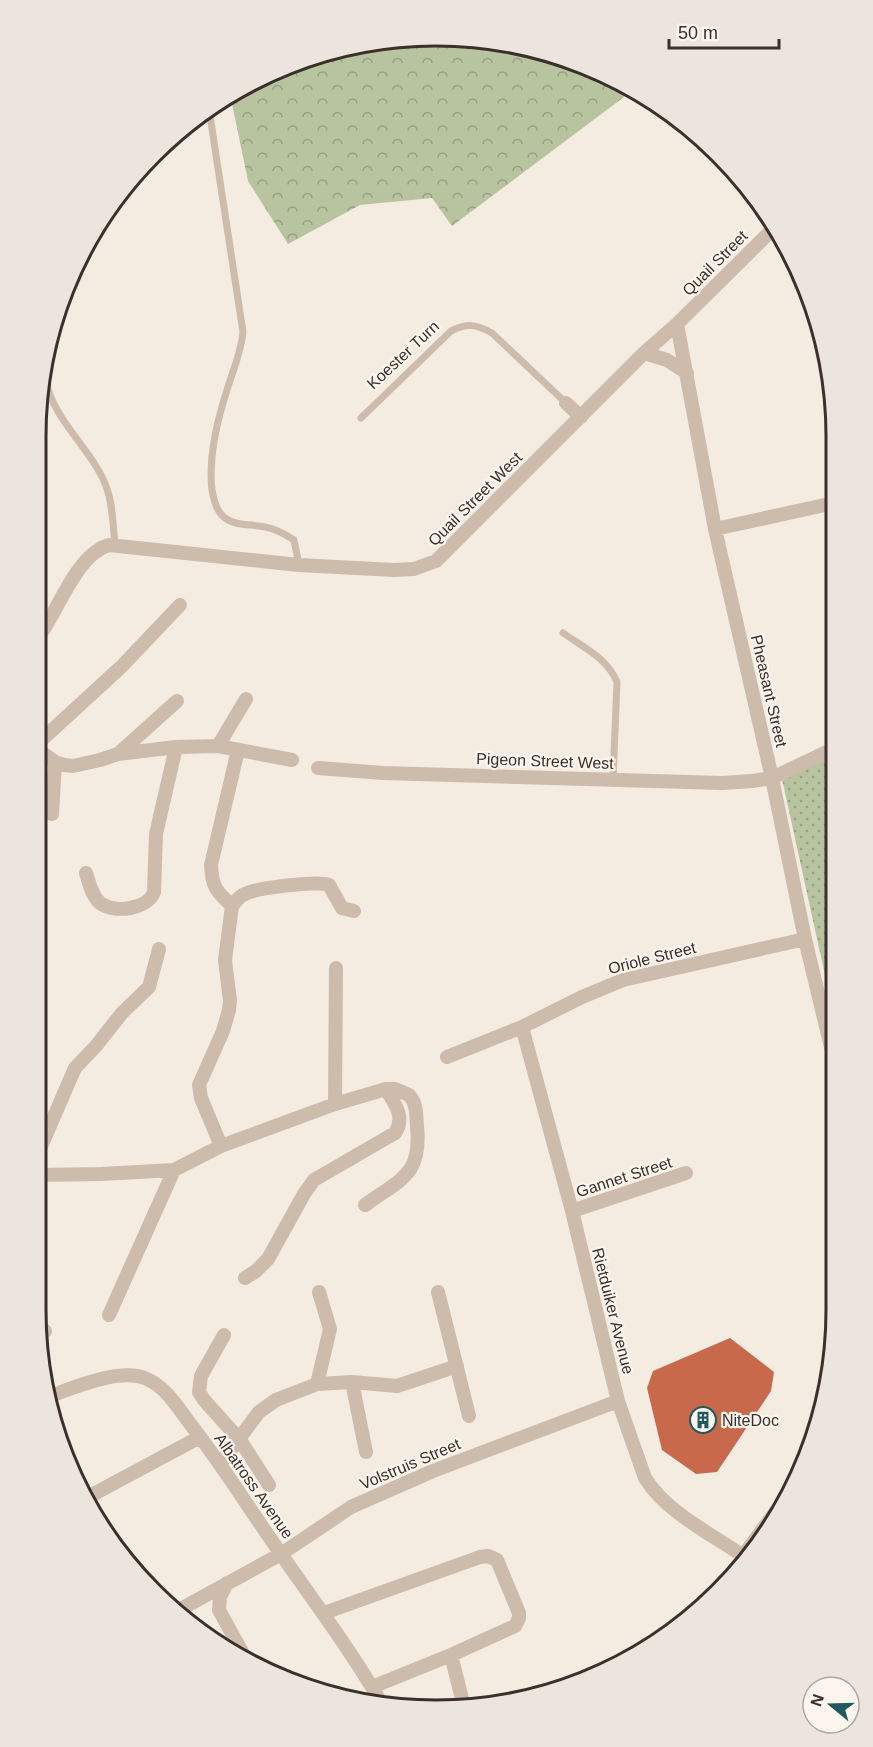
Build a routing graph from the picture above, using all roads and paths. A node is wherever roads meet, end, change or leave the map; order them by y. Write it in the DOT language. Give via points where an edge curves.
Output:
graph roads {
  1 [pos="210,119"];
  2 [pos="769,233"];
  3 [pos="678,324"];
  4 [pos="644,353"];
  5 [pos="687,373"];
  6 [pos="49,393"];
  7 [pos="566,403"];
  8 [pos="581,417"];
  9 [pos="361,418"];
  10 [pos="826,505"];
  11 [pos="715,529"];
  12 [pos="115,545"];
  13 [pos="299,566"];
  14 [pos="180,605"];
  15 [pos="46,624"];
  16 [pos="563,633"];
  17 [pos="246,699"];
  18 [pos="177,701"];
  19 [pos="46,736"];
  20 [pos="218,746"];
  21 [pos="176,747"];
  22 [pos="238,750"];
  23 [pos="826,752"];
  24 [pos="118,754"];
  25 [pos="46,756"];
  26 [pos="292,760"];
  27 [pos="55,762"];
  28 [pos="318,768"];
  29 [pos="772,778"];
  30 [pos="613,779"];
  31 [pos="52,814"];
  32 [pos="86,873"];
  33 [pos="232,906"];
  34 [pos="354,911"];
  35 [pos="805,939"];
  36 [pos="159,949"];
  37 [pos="336,968"];
  38 [pos="826,1024"];
  39 [pos="522,1027"];
  40 [pos="447,1057"];
  41 [pos="386,1089"];
  42 [pos="335,1104"];
  43 [pos="46,1135"];
  44 [pos="221,1146"];
  45 [pos="174,1170"];
  46 [pos="686,1173"];
  47 [pos="46,1175"];
  48 [pos="365,1205"];
  49 [pos="572,1211"];
  50 [pos="245,1278"];
  51 [pos="319,1292"];
  52 [pos="438,1292"];
  53 [pos="109,1315"];
  54 [pos="224,1335"];
  55 [pos="458,1366"];
  56 [pos="352,1382"];
  57 [pos="317,1383"];
  58 [pos="56,1394"];
  59 [pos="618,1401"];
  60 [pos="469,1416"];
  61 [pos="200,1437"];
  62 [pos="240,1440"];
  63 [pos="366,1452"];
  64 [pos="220,1464"];
  65 [pos="269,1485"];
  66 [pos="93,1494"];
  67 [pos="281,1554"];
  68 [pos="737,1559"];
  69 [pos="227,1582"];
  70 [pos="183,1607"];
  71 [pos="324,1613"];
  72 [pos="239,1647"];
  73 [pos="451,1655"];
  74 [pos="372,1687"];
  75 [pos="377,1696"];
  76 [pos="462,1700"];
  1 -- 13 [label="lane" via="243,332 211,457 213,493 216,508 232,523 265,526 294,540"];
  2 -- 3 [label="street, Quail Street"];
  3 -- 4 [label="street, Quail Street West"];
  3 -- 5 [label="street, Pheasant Street"];
  4 -- 5 [label="street" via="667,360"];
  4 -- 8 [label="street, Quail Street West"];
  5 -- 11 [label="street, Pheasant Street"];
  6 -- 12 [label="lane" via="107,487"];
  7 -- 8 [label="street, Koester Turn"];
  7 -- 9 [label="lane, Koester Turn" via="492,333 472,324 450,331"];
  8 -- 13 [label="street, Quail Street West" via="436,561 394,570"];
  10 -- 11 [label="street"];
  11 -- 29 [label="street, Pheasant Street"];
  12 -- 13 [label="street, Quail Street West"];
  12 -- 15 [label="street, Quail Street West" via="99,548 80,568"];
  14 -- 19 [label="street" via="121,668"];
  16 -- 30 [label="lane" via="604,661 617,682"];
  17 -- 20 [label="street"];
  18 -- 24 [label="street"];
  20 -- 21 [label="street"];
  20 -- 22 [label="street"];
  21 -- 24 [label="street"];
  21 -- 32 [label="street" via="156,834 151,899 134,907 106,907 96,898"];
  22 -- 26 [label="street"];
  22 -- 33 [label="street" via="211,865 215,889"];
  23 -- 29 [label="street, Pigeon Street West"];
  24 -- 27 [label="street" via="73,766"];
  25 -- 27 [label="street"];
  27 -- 31 [label="street"];
  28 -- 30 [label="street, Pigeon Street West"];
  29 -- 30 [label="street, Pigeon Street West" via="722,783"];
  29 -- 35 [label="street, Pheasant Street"];
  33 -- 34 [label="street" via="249,892 315,882 329,885 342,908"];
  33 -- 44 [label="street" via="225,960 229,1010 200,1085 201,1098"];
  35 -- 38 [label="street, Pheasant Street"];
  35 -- 39 [label="street, Oriole Street" via="623,980"];
  36 -- 43 [label="street" via="149,987 75,1068"];
  37 -- 42 [label="street"];
  39 -- 40 [label="street, Oriole Street"];
  39 -- 49 [label="street, Rietduiker Avenue"];
  41 -- 42 [label="street"];
  41 -- 48 [label="street" via="405,1092 414,1102 417,1157 404,1177"];
  41 -- 50 [label="street" via="399,1115 395,1133 314,1180 268,1259"];
  42 -- 44 [label="street"];
  44 -- 45 [label="street"];
  45 -- 47 [label="street"];
  45 -- 53 [label="street"];
  46 -- 49 [label="street, Gannet Street"];
  49 -- 59 [label="street, Rietduiker Avenue"];
  51 -- 57 [label="street" via="330,1329"];
  52 -- 55 [label="street"];
  54 -- 62 [label="street" via="201,1377 200,1392"];
  55 -- 56 [label="street" via="397,1386"];
  55 -- 60 [label="street"];
  56 -- 57 [label="street"];
  56 -- 63 [label="street"];
  57 -- 62 [label="street" via="267,1406"];
  58 -- 61 [label="street, Albatross Avenue" via="109,1378 144,1378 167,1394"];
  59 -- 67 [label="street, Volstruis Street" via="433,1471 351,1507"];
  59 -- 68 [label="street, Rietduiker Avenue" via="651,1488"];
  61 -- 64 [label="street, Albatross Avenue"];
  61 -- 66 [label="street"];
  62 -- 64 [label="street"];
  62 -- 65 [label="street"];
  64 -- 67 [label="street, Albatross Avenue"];
  67 -- 69 [label="street, Volstruis Street"];
  67 -- 71 [label="street, Albatross Avenue"];
  69 -- 70 [label="street, Volstruis Street"];
  69 -- 72 [label="street" via="219,1610"];
  71 -- 73 [label="street" via="480,1557 495,1558 519,1618 509,1630"];
  71 -- 74 [label="street, Albatross Avenue"];
  73 -- 74 [label="street"];
  73 -- 76 [label="street"];
  74 -- 75 [label="street, Albatross Avenue"];
}
